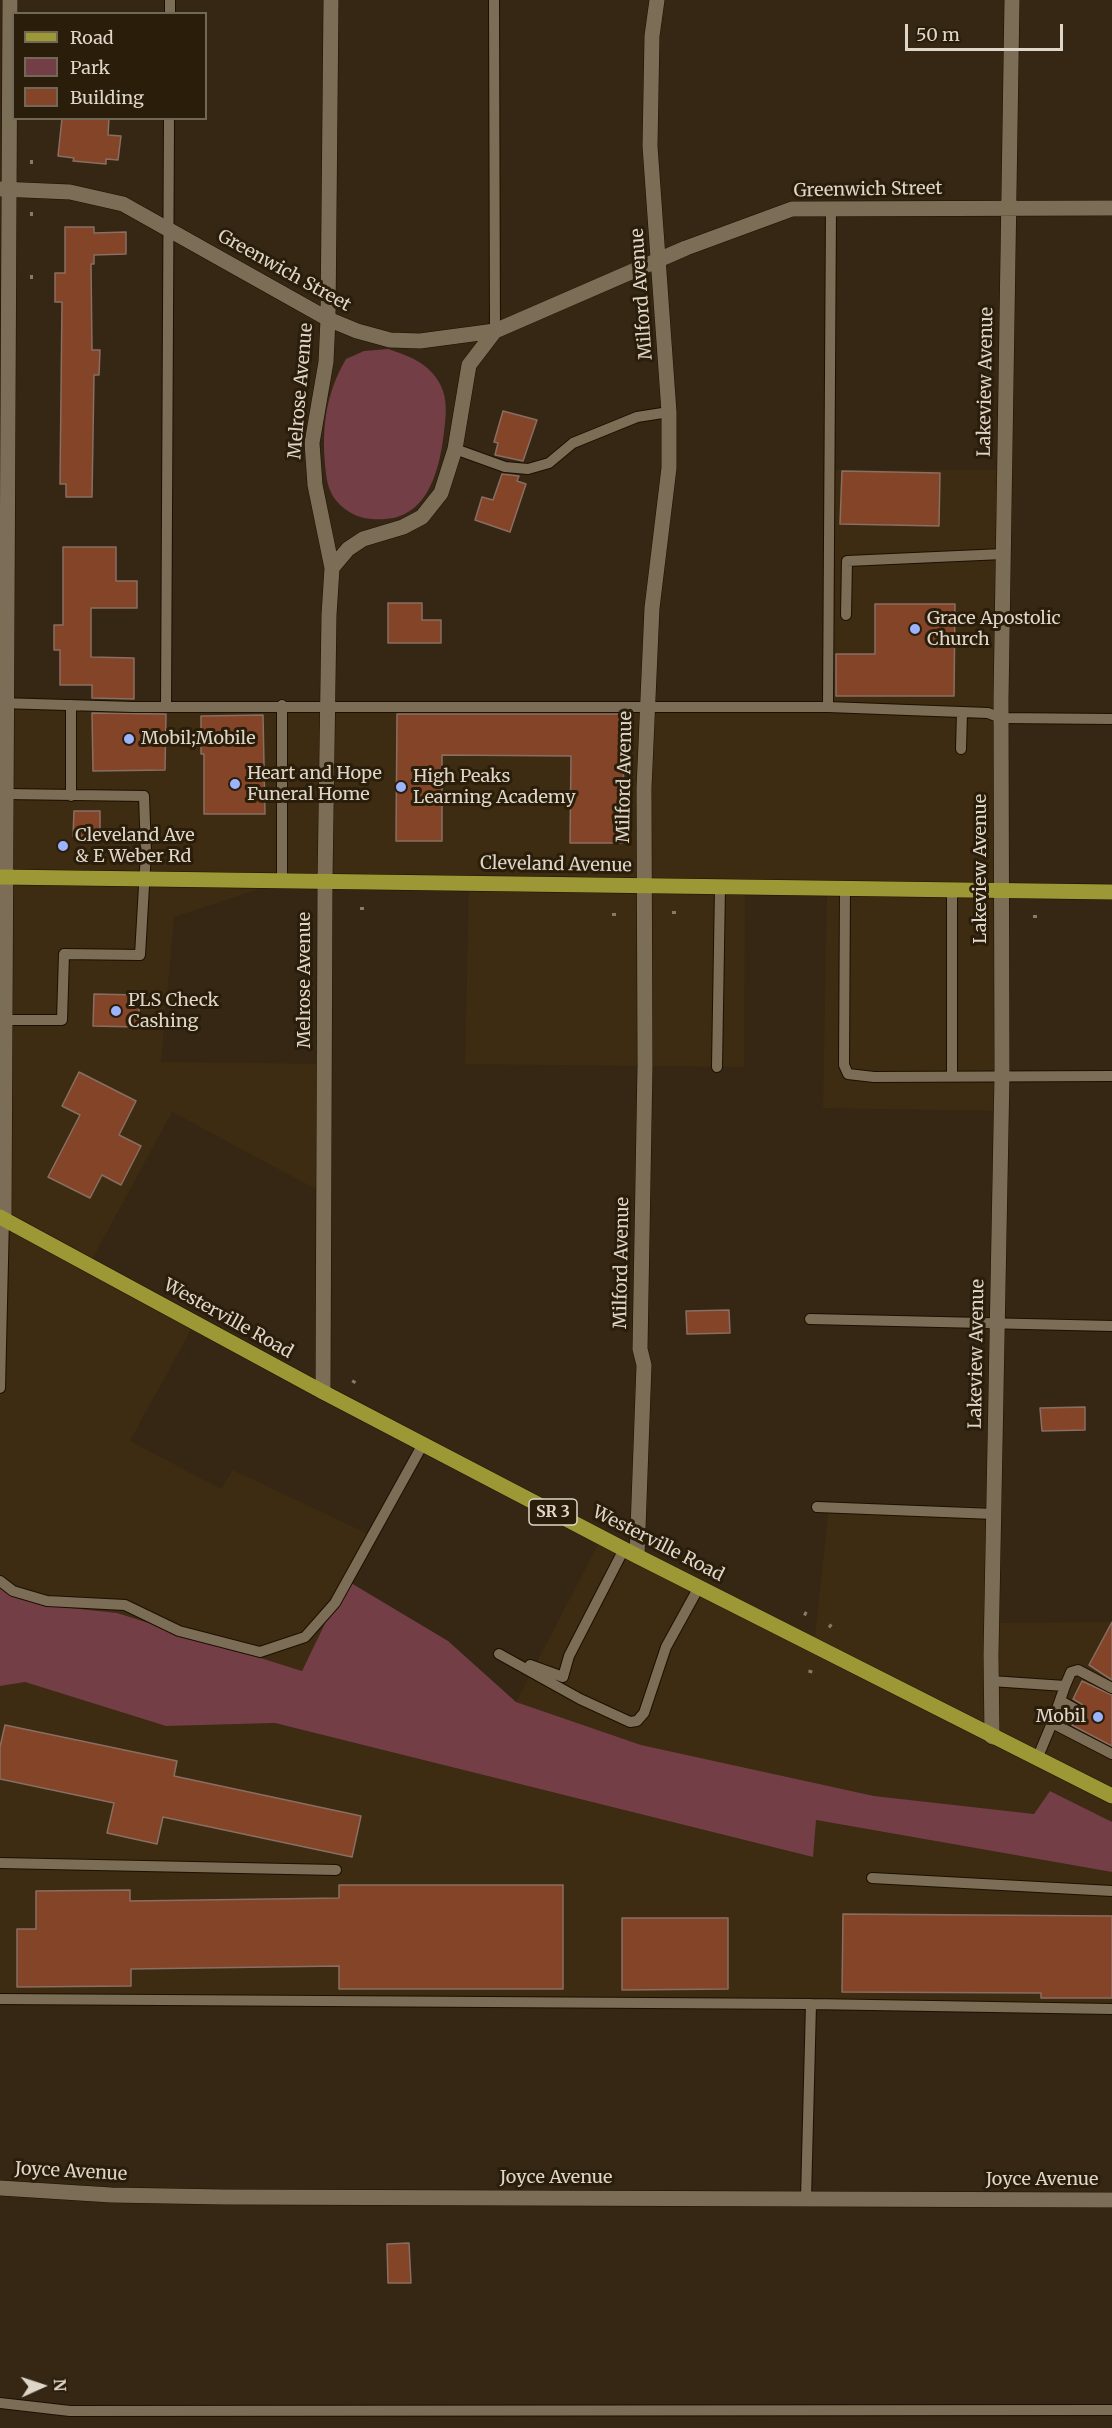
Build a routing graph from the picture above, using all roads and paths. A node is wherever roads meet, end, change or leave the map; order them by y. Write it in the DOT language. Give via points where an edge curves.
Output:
graph roads {
  1 [pos="10,0"];
  2 [pos="331,0"];
  3 [pos="494,0"];
  4 [pos="657,0"];
  5 [pos="1012,0"];
  6 [pos="169,120"];
  7 [pos="5,189"];
  8 [pos="1008,207"];
  9 [pos="831,208"];
  10 [pos="1112,208"];
  11 [pos="169,231"];
  12 [pos="659,259"];
  13 [pos="328,319"];
  14 [pos="495,331"];
  15 [pos="669,412"];
  16 [pos="455,449"];
  17 [pos="1003,554"];
  18 [pos="332,568"];
  19 [pos="846,615"];
  20 [pos="3,703"];
  21 [pos="71,705"];
  22 [pos="166,705"];
  23 [pos="282,705"];
  24 [pos="328,705"];
  25 [pos="646,706"];
  26 [pos="828,707"];
  27 [pos="962,712"];
  28 [pos="1001,718"];
  29 [pos="1112,719"];
  30 [pos="961,749"];
  31 [pos="6,794"];
  32 [pos="70,795"];
  33 [pos="3,877"];
  34 [pos="144,879"];
  35 [pos="282,880"];
  36 [pos="325,881"];
  37 [pos="643,885"];
  38 [pos="720,887"];
  39 [pos="845,888"];
  40 [pos="952,890"];
  41 [pos="1000,890"];
  42 [pos="1112,892"];
  43 [pos="3,1011"];
  44 [pos="717,1067"];
  45 [pos="952,1076"];
  46 [pos="1002,1076"];
  47 [pos="1112,1076"];
  48 [pos="2,1218"];
  49 [pos="1,1272"];
  50 [pos="810,1318"];
  51 [pos="997,1323"];
  52 [pos="1112,1326"];
  53 [pos="357,1377"];
  54 [pos="353,1383"];
  55 [pos="0,1389"];
  56 [pos="323,1392"];
  57 [pos="423,1444"];
  58 [pos="818,1507"];
  59 [pos="994,1514"];
  60 [pos="631,1553"];
  61 [pos="0,1581"];
  62 [pos="699,1587"];
  63 [pos="991,1681"];
  64 [pos="1065,1686"];
  65 [pos="1112,1688"];
  66 [pos="1061,1701"];
  67 [pos="1079,1711"];
  68 [pos="1052,1723"];
  69 [pos="992,1737"];
  70 [pos="1112,1754"];
  71 [pos="1038,1759"];
  72 [pos="1112,1795"];
  73 [pos="0,1863"];
  74 [pos="336,1870"];
  75 [pos="872,1878"];
  76 [pos="1112,1891"];
  77 [pos="0,1999"];
  78 [pos="811,2004"];
  79 [pos="1112,2009"];
  80 [pos="0,2188"];
  81 [pos="806,2198"];
  82 [pos="1112,2200"];
  83 [pos="0,2403"];
  84 [pos="1112,2410"];
  1 -- 7 [label="street"];
  2 -- 13 [label="street, Melrose Avenue"];
  3 -- 14 [label="lane"];
  4 -- 12 [label="street, Milford Avenue" via="652,36 650,146"];
  5 -- 8 [label="street, Lakeview Avenue"];
  6 -- 11 [label="lane"];
  7 -- 11 [label="street, Greenwich Street" via="92,196 123,204"];
  7 -- 20 [label="street"];
  8 -- 9 [label="street, Greenwich Street"];
  8 -- 10 [label="street, Greenwich Street"];
  8 -- 17 [label="street, Lakeview Avenue"];
  9 -- 12 [label="street, Greenwich Street" via="792,209"];
  9 -- 26 [label="lane"];
  11 -- 13 [label="street, Greenwich Street"];
  11 -- 22 [label="lane"];
  12 -- 14 [label="street, Greenwich Street"];
  12 -- 15 [label="street, Milford Avenue"];
  13 -- 14 [label="street, Greenwich Street" via="390,340 420,341"];
  13 -- 18 [label="street, Melrose Avenue" via="326,362 312,442 315,485"];
  14 -- 16 [label="street" via="469,365"];
  15 -- 16 [label="lane" via="637,417 573,443 549,463 528,469 505,467"];
  15 -- 25 [label="street, Milford Avenue" via="669,468 652,608"];
  16 -- 18 [label="street" via="441,493 422,517 363,539"];
  17 -- 19 [label="lane" via="847,561"];
  17 -- 28 [label="street, Lakeview Avenue"];
  18 -- 24 [label="street, Melrose Avenue"];
  20 -- 21 [label="lane"];
  20 -- 31 [label="street"];
  21 -- 22 [label="lane"];
  21 -- 32 [label="lane"];
  22 -- 23 [label="lane"];
  23 -- 24 [label="lane"];
  23 -- 35 [label="lane"];
  24 -- 25 [label="lane"];
  24 -- 36 [label="street, Melrose Avenue"];
  25 -- 26 [label="lane"];
  25 -- 37 [label="street, Milford Avenue"];
  26 -- 27 [label="lane"];
  27 -- 28 [label="lane" via="991,713"];
  27 -- 30 [label="lane"];
  28 -- 29 [label="lane"];
  28 -- 41 [label="street, Lakeview Avenue"];
  31 -- 32 [label="lane"];
  31 -- 33 [label="street"];
  32 -- 34 [label="lane" via="144,796"];
  33 -- 34 [label="main road, Cleveland Avenue"];
  33 -- 43 [label="street"];
  34 -- 35 [label="main road, Cleveland Avenue"];
  34 -- 43 [label="lane" via="140,955 64,954 62,1020"];
  35 -- 36 [label="main road, Cleveland Avenue"];
  36 -- 37 [label="main road, Cleveland Avenue"];
  36 -- 56 [label="street, Melrose Avenue"];
  37 -- 38 [label="main road, Cleveland Avenue"];
  37 -- 60 [label="street, Milford Avenue" via="645,1066 640,1349 644,1365"];
  38 -- 39 [label="main road, Cleveland Avenue"];
  38 -- 44 [label="lane"];
  39 -- 40 [label="main road, Cleveland Avenue"];
  39 -- 45 [label="lane" via="844,1065 848,1074"];
  40 -- 41 [label="main road, Cleveland Avenue"];
  40 -- 45 [label="lane"];
  41 -- 42 [label="main road, Cleveland Avenue"];
  41 -- 46 [label="street, Lakeview Avenue"];
  43 -- 48 [label="street"];
  45 -- 46 [label="lane"];
  46 -- 47 [label="lane"];
  46 -- 51 [label="street, Lakeview Avenue"];
  48 -- 49 [label="lane"];
  48 -- 56 [label="main road, Westerville Road / SR 3"];
  49 -- 55 [label="lane"];
  50 -- 51 [label="lane"];
  51 -- 52 [label="lane"];
  51 -- 59 [label="street, Lakeview Avenue"];
  53 -- 54 [label="path"];
  56 -- 57 [label="main road, Westerville Road / SR 3"];
  57 -- 60 [label="main road, Westerville Road / SR 3"];
  57 -- 61 [label="lane" via="335,1603 305,1637 260,1652 179,1631 125,1605 47,1601 13,1591"];
  58 -- 59 [label="lane"];
  59 -- 63 [label="street, Lakeview Avenue"];
  60 -- 62 [label="main road, Westerville Road / SR 3"];
  60 -- 62 [label="lane" via="569,1656 562,1677 499,1654 580,1699 630,1722 637,1721 644,1713 666,1647"];
  62 -- 69 [label="main road, Westerville Road / SR 3"];
  63 -- 64 [label="lane"];
  63 -- 69 [label="street, Lakeview Avenue"];
  64 -- 65 [label="lane" via="1071,1671 1078,1670"];
  64 -- 66 [label="lane"];
  66 -- 67 [label="lane"];
  66 -- 68 [label="lane"];
  68 -- 70 [label="lane"];
  68 -- 71 [label="lane"];
  69 -- 71 [label="main road, Westerville Road / SR 3"];
  71 -- 72 [label="main road, Westerville Road / SR 3"];
  73 -- 74 [label="lane"];
  75 -- 76 [label="lane"];
  77 -- 78 [label="lane"];
  78 -- 79 [label="lane"];
  78 -- 81 [label="lane"];
  80 -- 81 [label="street, Joyce Avenue" via="224,2197"];
  81 -- 82 [label="street, Joyce Avenue"];
  83 -- 84 [label="lane" via="70,2411"];
}
